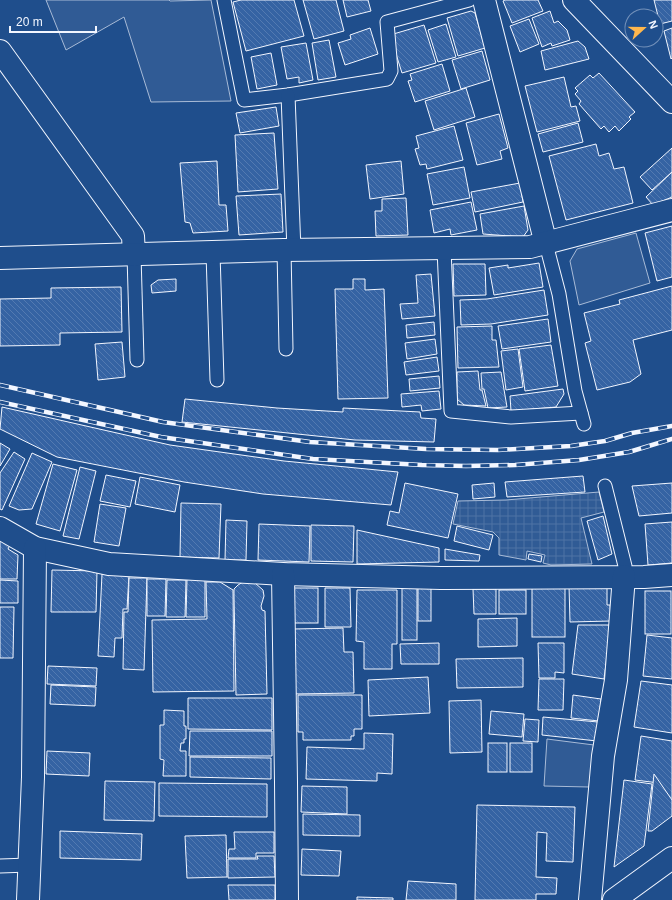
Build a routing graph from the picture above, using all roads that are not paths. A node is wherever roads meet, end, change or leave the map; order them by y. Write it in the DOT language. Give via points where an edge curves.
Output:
graph roads {
  1 [pos="224,0"];
  2 [pos="469,0"];
  3 [pos="484,0"];
  4 [pos="574,0"];
  5 [pos="0,51"];
  6 [pos="288,95"];
  7 [pos="672,102"];
  8 [pos="672,210"];
  9 [pos="546,244"];
  10 [pos="444,249"];
  11 [pos="289,250"];
  12 [pos="213,253"];
  13 [pos="134,254"];
  14 [pos="0,258"];
  15 [pos="286,349"];
  16 [pos="136,360"];
  17 [pos="217,380"];
  18 [pos="605,486"];
  19 [pos="0,528"];
  20 [pos="35,548"];
  21 [pos="282,574"];
  22 [pos="672,575"];
  23 [pos="624,576"];
  24 [pos="672,858"];
  25 [pos="29,865"];
  26 [pos="0,866"];
  27 [pos="28,900"];
  28 [pos="287,900"];
  29 [pos="590,900"];
  30 [pos="614,900"];
  1 -- 6 [label="lane" via="244,100"];
  2 -- 6 [label="lane" via="387,22 391,71 386,79"];
  3 -- 9 [label="street"];
  4 -- 7 [label="street"];
  5 -- 13 [label="street" via="133,236"];
  6 -- 11 [label="lane"];
  8 -- 9 [label="street"];
  9 -- 10 [label="street" via="530,247"];
  9 -- 10 [label="lane" via="559,294 575,391 583,418 511,417 451,411"];
  10 -- 11 [label="street"];
  11 -- 12 [label="street"];
  11 -- 15 [label="lane"];
  12 -- 13 [label="street"];
  12 -- 17 [label="lane"];
  13 -- 14 [label="street"];
  13 -- 16 [label="lane"];
  18 -- 23 [label="lane" via="625,566"];
  19 -- 20 [label="street"];
  20 -- 21 [label="street" via="109,564"];
  20 -- 25 [label="street" via="33,777"];
  21 -- 23 [label="street" via="441,578"];
  21 -- 28 [label="street"];
  22 -- 23 [label="street"];
  23 -- 29 [label="street" via="616,680 604,756"];
  24 -- 30 [label="street"];
  25 -- 26 [label="lane"];
  25 -- 27 [label="street"];
}
